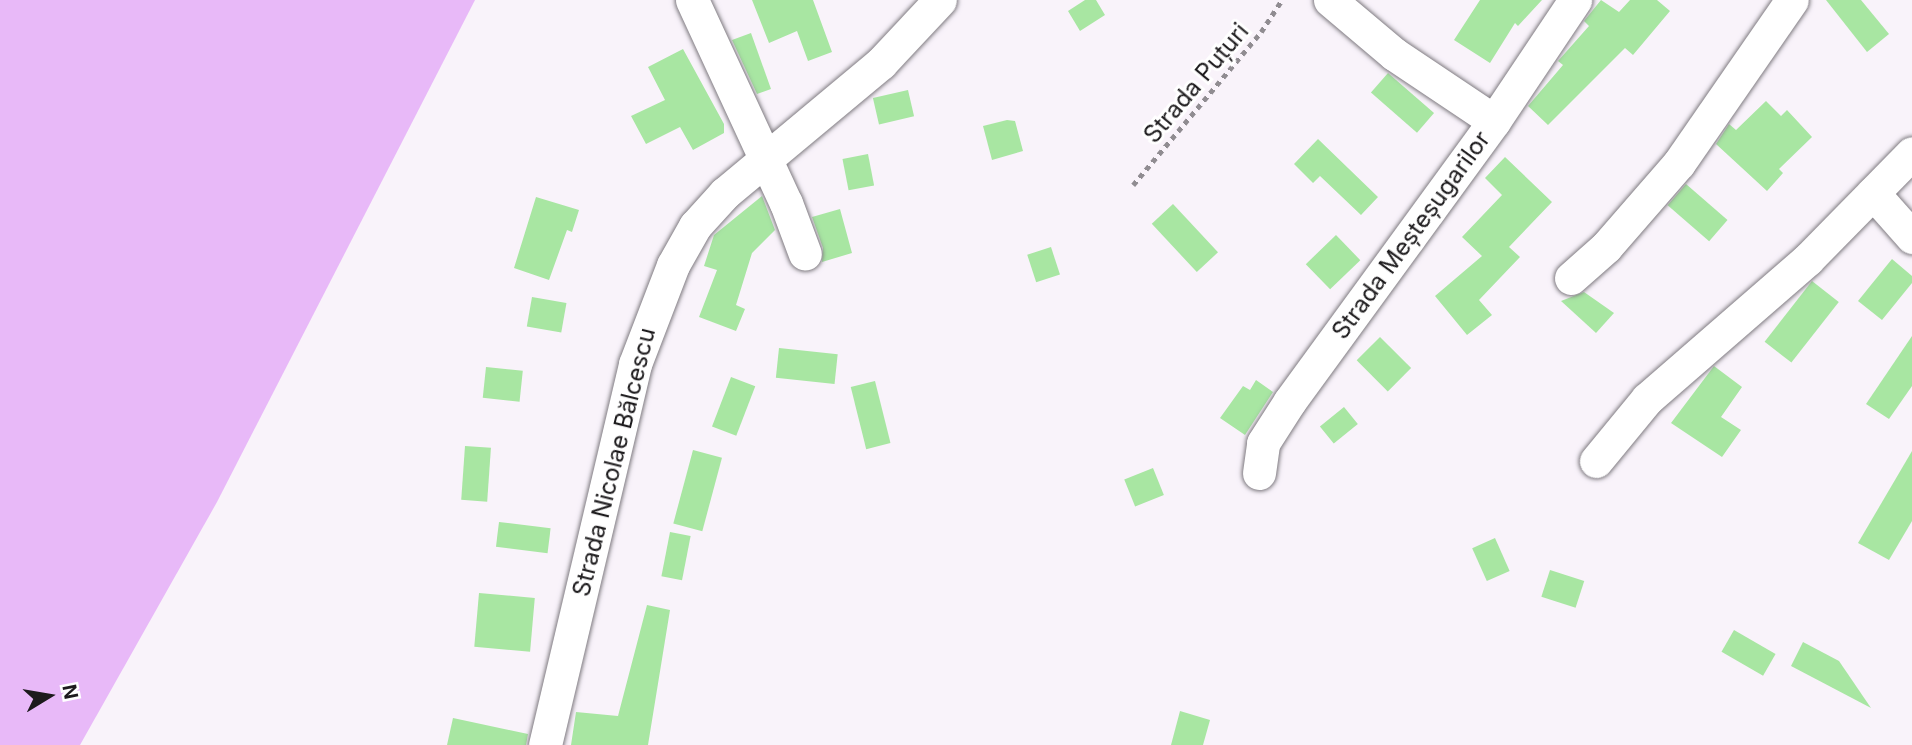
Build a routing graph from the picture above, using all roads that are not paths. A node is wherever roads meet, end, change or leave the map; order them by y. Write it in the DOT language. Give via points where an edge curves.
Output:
graph roads {
  1 [pos="692,0"];
  2 [pos="940,0"];
  3 [pos="1330,0"];
  4 [pos="1575,0"];
  5 [pos="1793,0"];
  6 [pos="1494,121"];
  7 [pos="1912,153"];
  8 [pos="763,159"];
  9 [pos="1873,193"];
  10 [pos="1912,237"];
  11 [pos="805,254"];
  12 [pos="1571,278"];
  13 [pos="1596,461"];
  14 [pos="1259,473"];
  15 [pos="545,745"];
  1 -- 8 [label="street"];
  2 -- 8 [label="street, Strada Nicolae Bălcescu" via="862,81"];
  3 -- 6 [label="street" via="1394,54"];
  4 -- 6 [label="street, Strada Meșteșugarilor"];
  5 -- 12 [label="street" via="1679,163 1606,247"];
  6 -- 14 [label="street, Strada Meșteșugarilor" via="1290,401 1263,443"];
  7 -- 9 [label="street"];
  8 -- 11 [label="street"];
  8 -- 15 [label="street, Strada Nicolae Bălcescu" via="695,226 653,311 602,495"];
  9 -- 10 [label="street"];
  9 -- 13 [label="street" via="1808,259 1647,399"];
}
